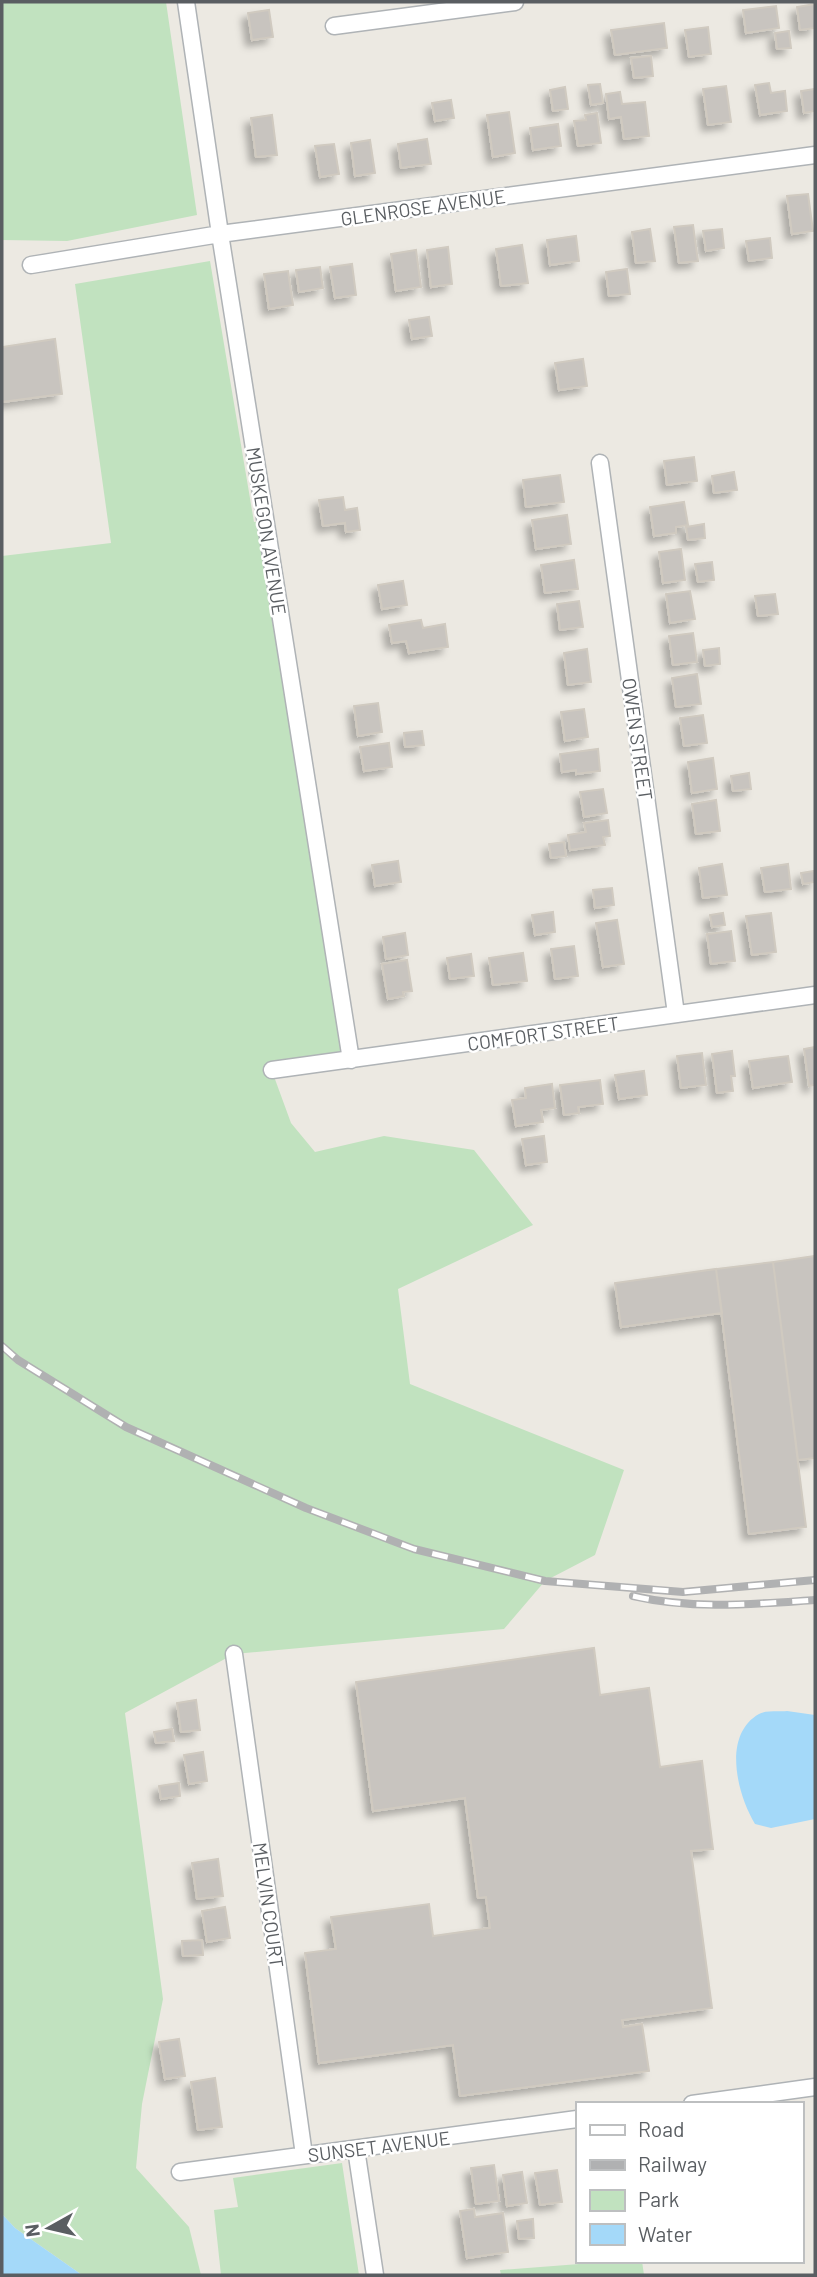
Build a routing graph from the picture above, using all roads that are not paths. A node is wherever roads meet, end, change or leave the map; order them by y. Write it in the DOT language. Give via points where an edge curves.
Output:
graph roads {
  1 [pos="186,2"];
  2 [pos="515,2"];
  3 [pos="334,26"];
  4 [pos="815,155"];
  5 [pos="220,234"];
  6 [pos="31,265"];
  7 [pos="600,463"];
  8 [pos="815,995"];
  9 [pos="676,1014"];
  10 [pos="351,1060"];
  11 [pos="272,1070"];
  12 [pos="234,1654"];
  13 [pos="815,2087"];
  14 [pos="706,2102"];
  15 [pos="576,2119"];
  16 [pos="356,2149"];
  17 [pos="304,2155"];
  18 [pos="180,2172"];
  19 [pos="375,2275"];
  1 -- 5 [label="street, MUSKEGON AVENUE"];
  2 -- 3 [label="street"];
  4 -- 5 [label="street, GLENROSE AVENUE"];
  5 -- 6 [label="street, GLENROSE AVENUE"];
  5 -- 10 [label="street, MUSKEGON AVENUE"];
  7 -- 9 [label="street, OWEN STREET"];
  8 -- 9 [label="street, COMFORT STREET"];
  9 -- 10 [label="street, COMFORT STREET"];
  10 -- 11 [label="street, COMFORT STREET"];
  12 -- 17 [label="street, MELVIN COURT"];
  13 -- 14 [label="street"];
  15 -- 16 [label="street, SUNSET AVENUE"];
  16 -- 17 [label="street, SUNSET AVENUE"];
  16 -- 19 [label="street"];
  17 -- 18 [label="street, SUNSET AVENUE"];
}
